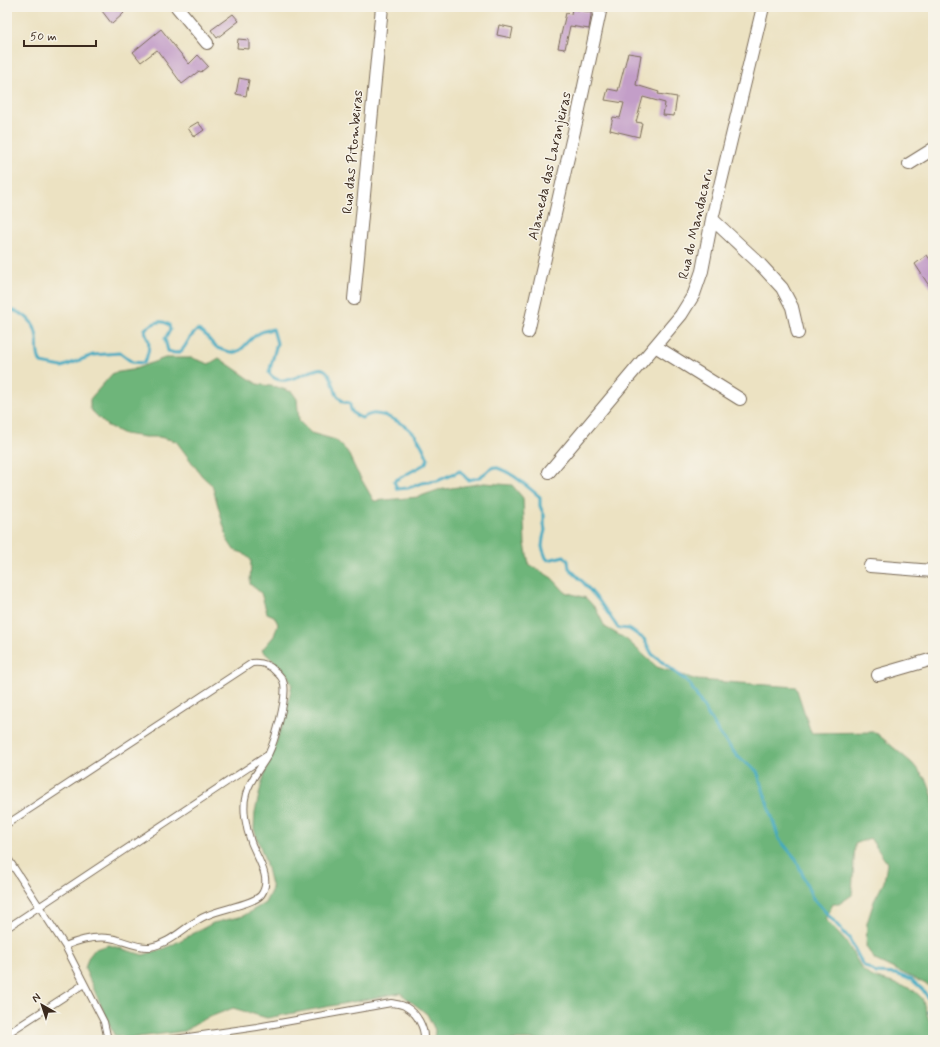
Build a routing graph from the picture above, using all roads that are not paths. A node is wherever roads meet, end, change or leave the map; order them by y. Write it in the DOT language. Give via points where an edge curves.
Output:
graph roads {
  1 [pos="177,7"];
  2 [pos="382,7"];
  3 [pos="601,7"];
  4 [pos="763,7"];
  5 [pos="207,43"];
  6 [pos="933,149"];
  7 [pos="909,164"];
  8 [pos="712,219"];
  9 [pos="354,299"];
  10 [pos="528,332"];
  11 [pos="798,334"];
  12 [pos="655,346"];
  13 [pos="740,399"];
  14 [pos="549,472"];
  15 [pos="870,566"];
  16 [pos="933,571"];
  17 [pos="933,659"];
  18 [pos="878,675"];
  19 [pos="268,754"];
  20 [pos="7,824"];
  21 [pos="7,857"];
  22 [pos="39,907"];
  23 [pos="7,928"];
  24 [pos="65,946"];
  25 [pos="84,984"];
  26 [pos="7,1034"];
  27 [pos="108,1040"];
  28 [pos="168,1040"];
  29 [pos="424,1040"];
  1 -- 5 [label="street"];
  2 -- 9 [label="street, Rua das Pitombeiras"];
  3 -- 10 [label="street, Alameda das Laranjeiras"];
  4 -- 8 [label="street, Rua do Mandacaru"];
  6 -- 7 [label="street"];
  8 -- 11 [label="street" via="782,288 792,307"];
  8 -- 12 [label="street, Rua do Mandacaru" via="702,271 694,294 681,315"];
  12 -- 13 [label="street"];
  12 -- 14 [label="street, Rua do Mandacaru"];
  15 -- 16 [label="street"];
  17 -- 18 [label="street"];
  19 -- 20 [label="lane" via="282,712 284,682 273,668 260,662 252,663"];
  19 -- 22 [label="lane"];
  19 -- 24 [label="lane" via="251,782 244,804 250,840 264,874 266,886 261,896 251,903 225,908 205,916 164,942 151,946 142,947 102,937 87,938"];
  21 -- 22 [label="lane"];
  22 -- 23 [label="lane"];
  22 -- 24 [label="lane"];
  24 -- 25 [label="lane"];
  25 -- 26 [label="lane"];
  25 -- 27 [label="lane" via="104,1022"];
  28 -- 29 [label="lane" via="391,1003 408,1008 414,1014 422,1026"];
}
